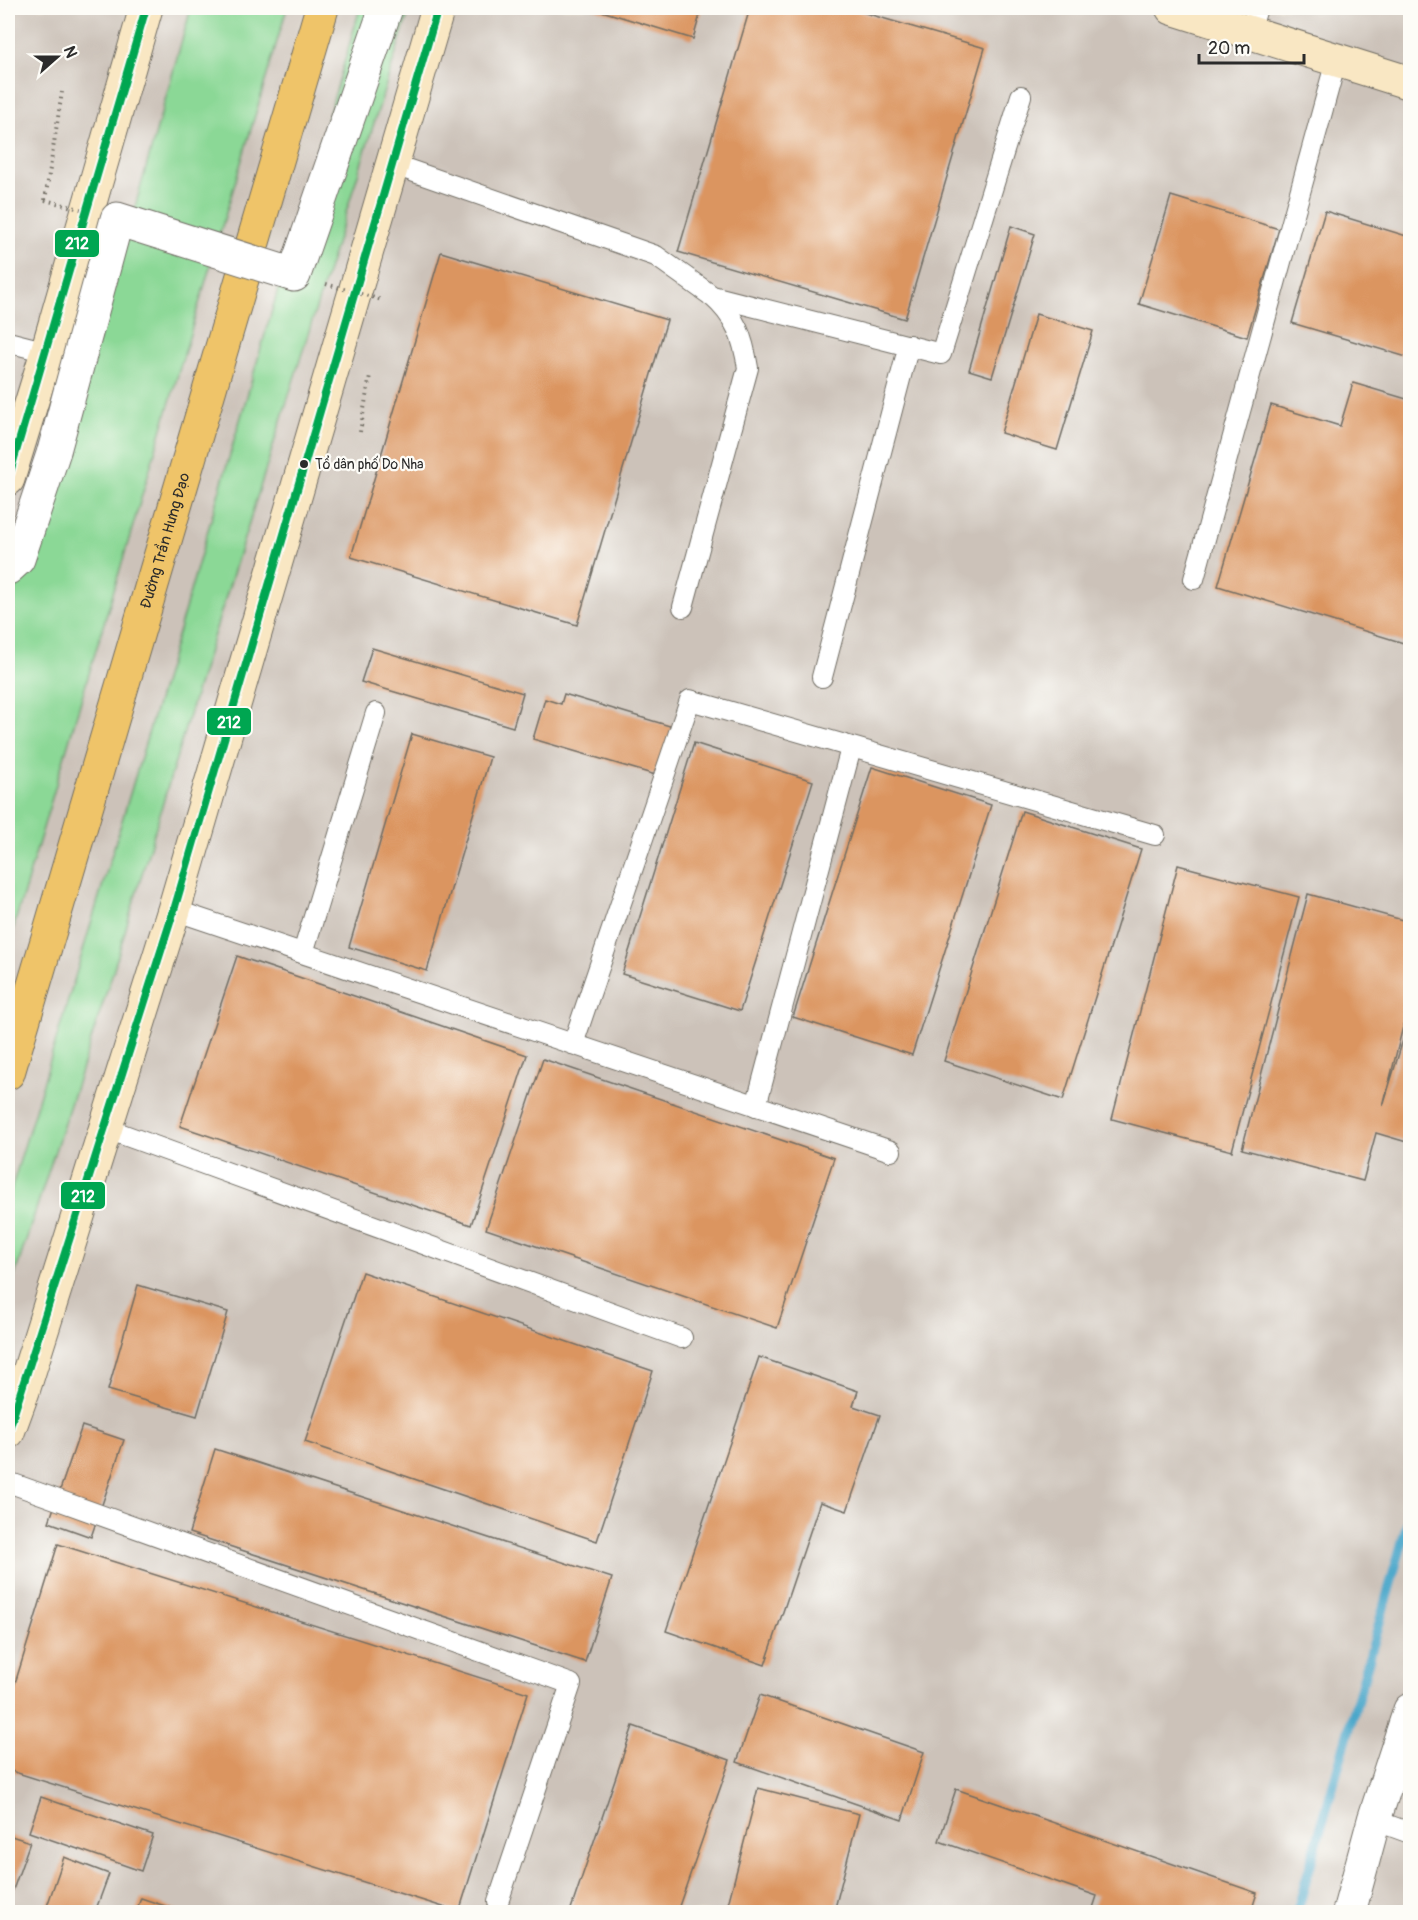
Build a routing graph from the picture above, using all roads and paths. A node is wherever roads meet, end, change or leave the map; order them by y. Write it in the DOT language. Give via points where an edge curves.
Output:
graph roads {
  1 [pos="146,8"];
  2 [pos="322,8"];
  3 [pos="386,8"];
  4 [pos="438,8"];
  5 [pos="1172,8"];
  6 [pos="1254,20"];
  7 [pos="1336,61"];
  8 [pos="1410,82"];
  9 [pos="62,92"];
  10 [pos="1021,96"];
  11 [pos="392,164"];
  12 [pos="45,200"];
  13 [pos="294,275"];
  14 [pos="712,296"];
  15 [pos="382,300"];
  16 [pos="8,342"];
  17 [pos="909,345"];
  18 [pos="47,352"];
  19 [pos="8,479"];
  20 [pos="8,567"];
  21 [pos="1194,579"];
  22 [pos="683,607"];
  23 [pos="822,677"];
  24 [pos="376,713"];
  25 [pos="851,748"];
  26 [pos="1155,835"];
  27 [pos="174,909"];
  28 [pos="303,953"];
  29 [pos="573,1044"];
  30 [pos="8,1073"];
  31 [pos="756,1106"];
  32 [pos="105,1128"];
  33 [pos="891,1151"];
  34 [pos="682,1338"];
  35 [pos="8,1432"];
  36 [pos="8,1482"];
  37 [pos="1410,1710"];
  38 [pos="1374,1820"];
  39 [pos="1410,1833"];
  40 [pos="498,1902"];
  41 [pos="1349,1912"];
  1 -- 18 [label="main road"];
  2 -- 30 [label="highway, Đường Trần Hưng Đạo"];
  3 -- 13 [label="street, bridge"];
  4 -- 11 [label="main road"];
  5 -- 6 [label="main road"];
  6 -- 7 [label="main road"];
  7 -- 8 [label="main road"];
  7 -- 21 [label="lane"];
  9 -- 12 [label="path"];
  10 -- 17 [label="lane" via="941,354"];
  11 -- 14 [label="lane" via="656,256"];
  11 -- 27 [label="main road"];
  13 -- 15 [label="path, bridge"];
  13 -- 20 [label="street, bridge" via="117,219 54,451 18,559"];
  14 -- 17 [label="lane"];
  14 -- 22 [label="lane" via="735,321 744,341 748,368"];
  16 -- 18 [label="lane"];
  17 -- 23 [label="lane"];
  18 -- 19 [label="main road"];
  24 -- 28 [label="lane"];
  25 -- 26 [label="lane"];
  25 -- 29 [label="lane" via="690,700"];
  25 -- 31 [label="lane"];
  27 -- 28 [label="lane"];
  27 -- 32 [label="main road"];
  28 -- 29 [label="lane"];
  29 -- 31 [label="lane"];
  31 -- 33 [label="lane"];
  32 -- 34 [label="lane"];
  32 -- 35 [label="main road"];
  36 -- 40 [label="lane" via="571,1684"];
  37 -- 38 [label="street"];
  38 -- 39 [label="lane"];
  38 -- 41 [label="street"];
}
